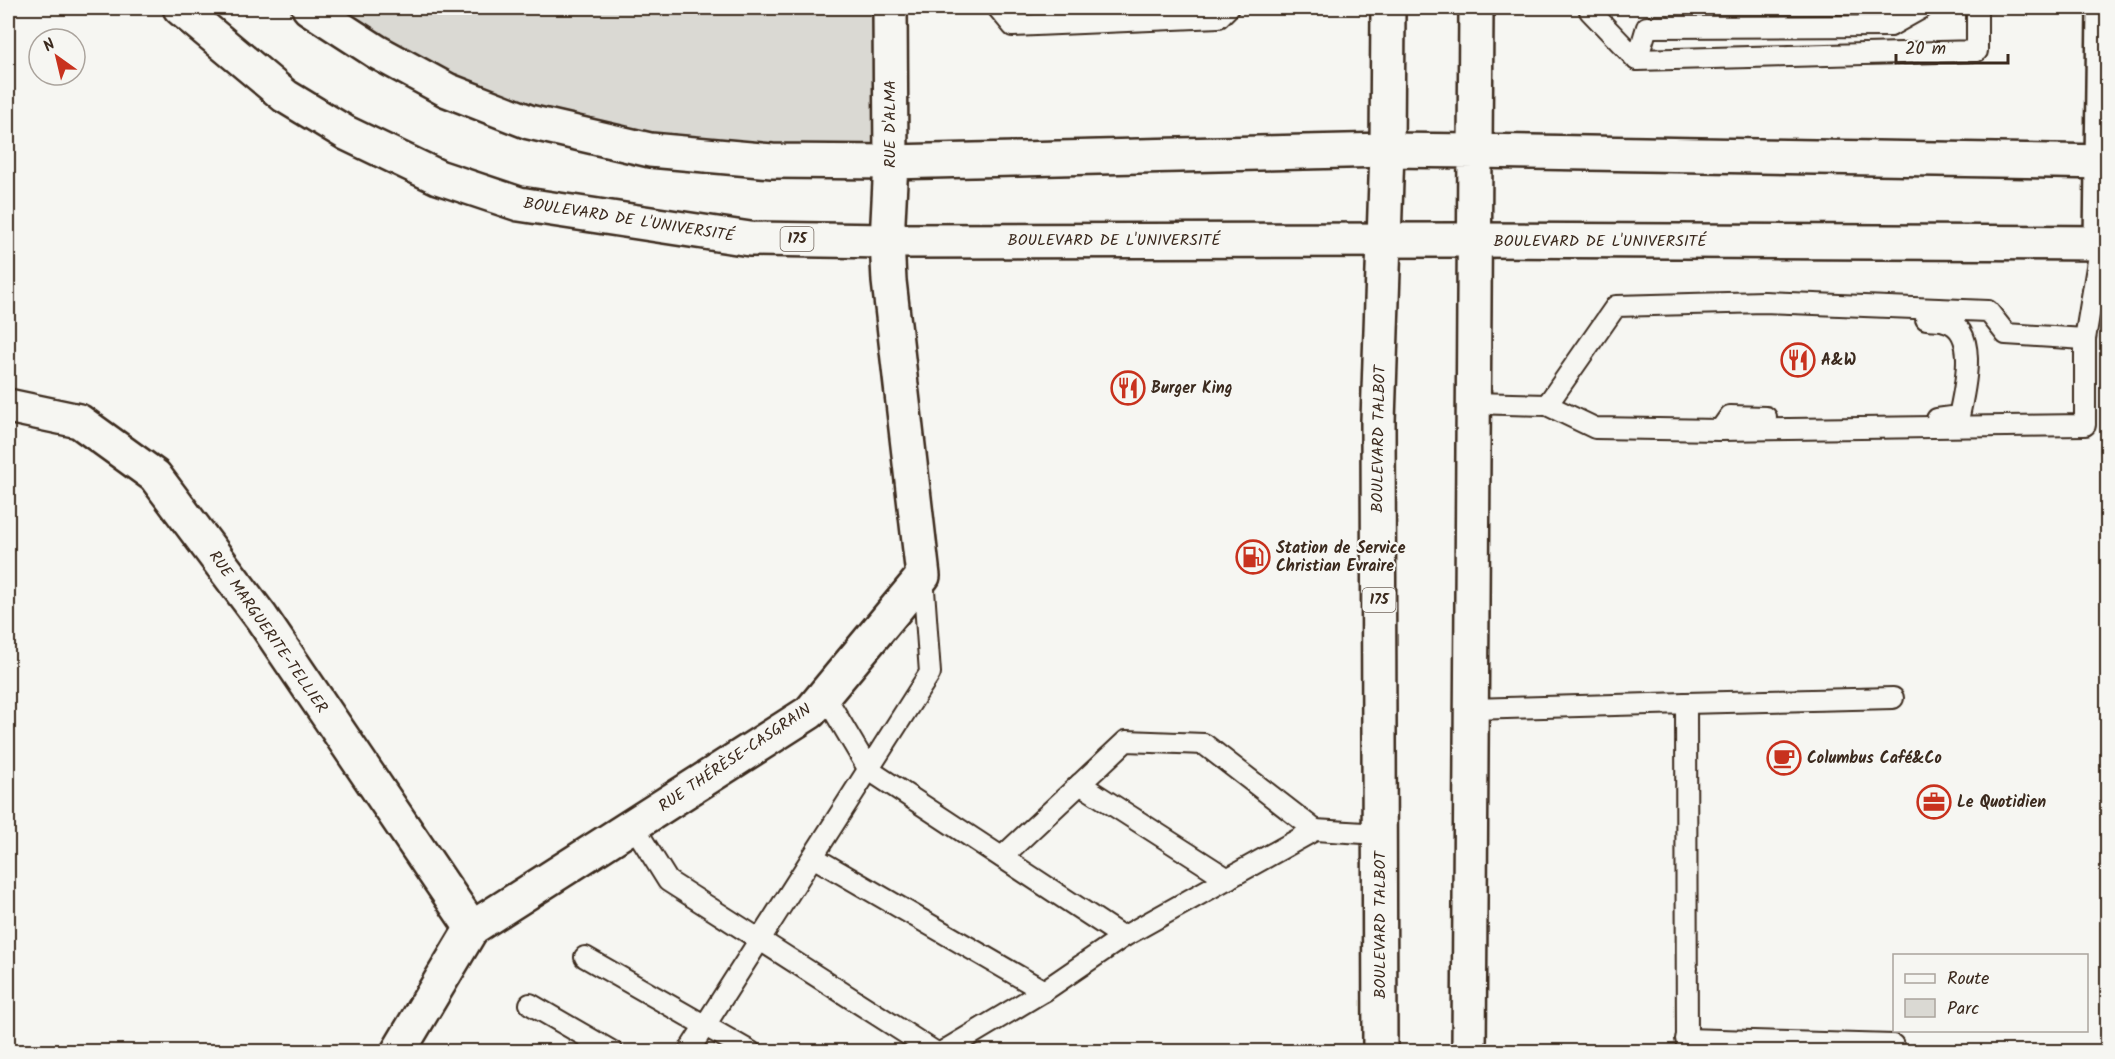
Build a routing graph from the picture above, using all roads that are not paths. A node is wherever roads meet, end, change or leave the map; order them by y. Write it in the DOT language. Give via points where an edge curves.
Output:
graph roads {
  1 [pos="180,8"];
  2 [pos="309,8"];
  3 [pos="890,8"];
  4 [pos="998,8"];
  5 [pos="1228,8"];
  6 [pos="1388,8"];
  7 [pos="1476,8"];
  8 [pos="1590,8"];
  9 [pos="1922,8"];
  10 [pos="1977,8"];
  11 [pos="2104,8"];
  12 [pos="1890,17"];
  13 [pos="1636,60"];
  14 [pos="1387,150"];
  15 [pos="1475,151"];
  16 [pos="891,162"];
  17 [pos="2105,162"];
  18 [pos="1385,240"];
  19 [pos="1473,240"];
  20 [pos="887,241"];
  21 [pos="2104,243"];
  22 [pos="1764,302"];
  23 [pos="2085,339"];
  24 [pos="1472,403"];
  25 [pos="1547,405"];
  26 [pos="8,406"];
  27 [pos="1720,430"];
  28 [pos="923,576"];
  29 [pos="824,694"];
  30 [pos="1893,698"];
  31 [pos="1686,703"];
  32 [pos="1471,709"];
  33 [pos="869,770"];
  34 [pos="1080,784"];
  35 [pos="633,825"];
  36 [pos="1315,830"];
  37 [pos="1380,834"];
  38 [pos="813,857"];
  39 [pos="1002,857"];
  40 [pos="1228,879"];
  41 [pos="472,928"];
  42 [pos="1123,938"];
  43 [pos="760,940"];
  44 [pos="585,957"];
  45 [pos="1044,991"];
  46 [pos="530,1004"];
  47 [pos="705,1025"];
  48 [pos="1687,1045"];
  49 [pos="1893,1046"];
  50 [pos="398,1052"];
  51 [pos="613,1052"];
  52 [pos="688,1052"];
  53 [pos="751,1052"];
  54 [pos="935,1052"];
  55 [pos="942,1052"];
  56 [pos="1380,1052"];
  57 [pos="1469,1052"];
  1 -- 20 [label="main road, BOULEVARD DE L'UNIVERSITÉ / 175" via="285,96 346,133 448,181 519,204 750,239"];
  2 -- 16 [label="main road" via="377,52 447,90 529,122 650,150 772,161"];
  3 -- 16 [label="main road, RUE D'ALMA"];
  4 -- 5 [label="lane" via="1012,26 1219,17"];
  6 -- 14 [label="main road, BOULEVARD TALBOT"];
  7 -- 15 [label="main road"];
  8 -- 13 [label="lane"];
  9 -- 12 [label="lane"];
  10 -- 13 [label="lane" via="1977,51"];
  11 -- 17 [label="main road"];
  12 -- 13 [label="lane" via="1647,27"];
  14 -- 15 [label="main road"];
  14 -- 16 [label="main road"];
  14 -- 18 [label="main road, BOULEVARD TALBOT / 175"];
  15 -- 17 [label="main road"];
  15 -- 19 [label="main road"];
  16 -- 20 [label="main road, RUE D'ALMA"];
  17 -- 21 [label="main road"];
  18 -- 19 [label="main road, BOULEVARD DE L'UNIVERSITÉ / 175"];
  18 -- 20 [label="main road, BOULEVARD DE L'UNIVERSITÉ / 175"];
  18 -- 37 [label="main road, BOULEVARD TALBOT / 175" via="1378,421"];
  19 -- 21 [label="main road, BOULEVARD DE L'UNIVERSITÉ"];
  19 -- 24 [label="main road"];
  20 -- 28 [label="main road"];
  21 -- 23 [label="lane"];
  22 -- 23 [label="lane" via="1988,311 2006,334"];
  22 -- 25 [label="lane" via="1617,306"];
  22 -- 27 [label="lane" via="1779,310 1947,321 1960,331 1967,348 1966,387 1959,416 1918,420 1730,416"];
  23 -- 27 [label="lane" via="2085,425"];
  24 -- 25 [label="lane"];
  24 -- 32 [label="main road"];
  25 -- 27 [label="lane" via="1595,428"];
  26 -- 41 [label="main road, RUE MARGUERITE-TELLIER" via="79,421 155,476 261,617"];
  28 -- 29 [label="main road, RUE THÉRÈSE-CASGRAIN"];
  28 -- 33 [label="lane" via="930,673"];
  29 -- 33 [label="lane"];
  29 -- 35 [label="main road, RUE THÉRÈSE-CASGRAIN" via="810,712"];
  30 -- 31 [label="lane"];
  31 -- 32 [label="lane"];
  31 -- 48 [label="lane"];
  32 -- 57 [label="main road"];
  33 -- 38 [label="lane"];
  33 -- 39 [label="lane"];
  34 -- 36 [label="lane" via="1126,741 1204,744"];
  34 -- 39 [label="lane"];
  34 -- 40 [label="lane"];
  35 -- 41 [label="main road, RUE THÉRÈSE-CASGRAIN"];
  35 -- 43 [label="lane" via="668,881"];
  36 -- 37 [label="lane"];
  36 -- 40 [label="lane"];
  37 -- 56 [label="main road, BOULEVARD TALBOT / 175"];
  38 -- 43 [label="lane"];
  38 -- 45 [label="lane"];
  39 -- 42 [label="lane"];
  40 -- 42 [label="lane"];
  41 -- 50 [label="main road, RUE THÉRÈSE-CASGRAIN"];
  42 -- 45 [label="lane"];
  43 -- 47 [label="lane"];
  43 -- 54 [label="lane"];
  44 -- 47 [label="lane"];
  45 -- 55 [label="lane"];
  46 -- 51 [label="lane"];
  47 -- 52 [label="lane"];
  47 -- 53 [label="lane"];
  48 -- 49 [label="lane"];
}
